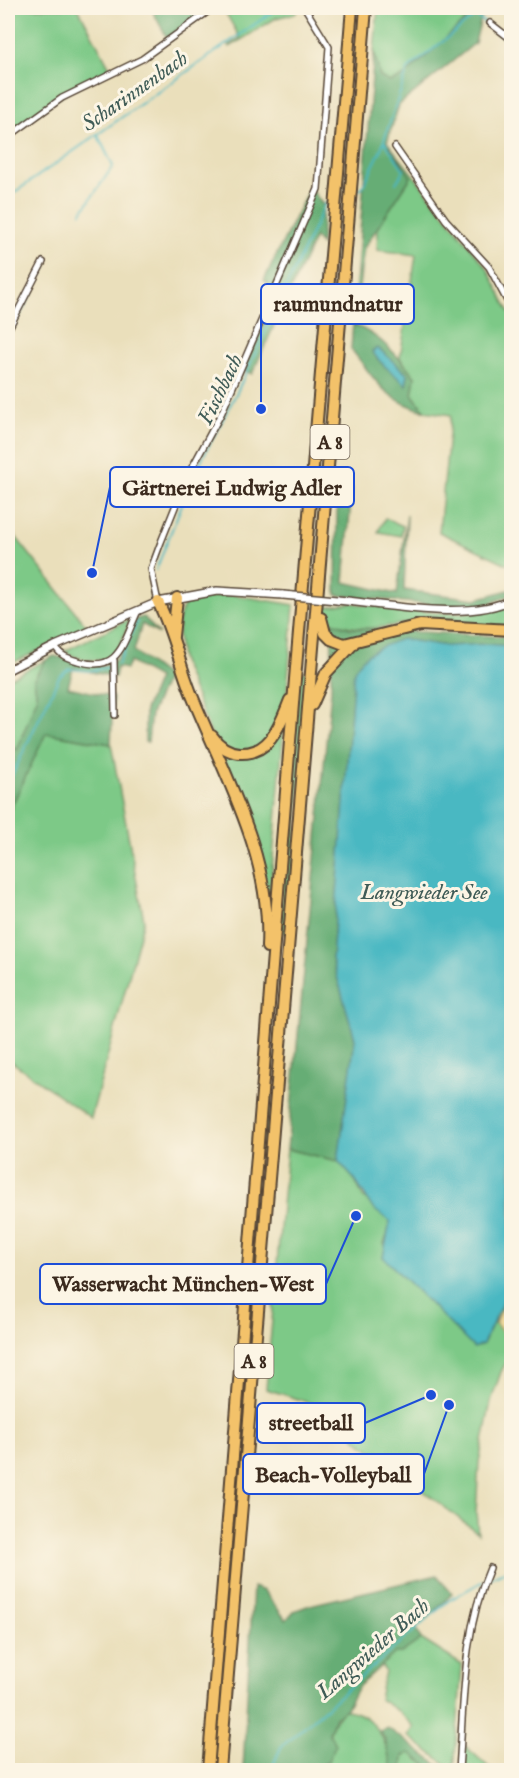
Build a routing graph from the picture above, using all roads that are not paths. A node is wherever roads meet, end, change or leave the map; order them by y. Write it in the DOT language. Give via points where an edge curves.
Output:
graph roads {
  1 [pos="213,8"];
  2 [pos="306,8"];
  3 [pos="352,8"];
  4 [pos="366,8"];
  5 [pos="490,23"];
  6 [pos="512,40"];
  7 [pos="8,138"];
  8 [pos="395,147"];
  9 [pos="43,262"];
  10 [pos="512,310"];
  11 [pos="8,330"];
  12 [pos="177,598"];
  13 [pos="512,599"];
  14 [pos="158,602"];
  15 [pos="318,606"];
  16 [pos="138,609"];
  17 [pos="512,630"];
  18 [pos="173,639"];
  19 [pos="353,644"];
  20 [pos="55,646"];
  21 [pos="114,660"];
  22 [pos="8,670"];
  23 [pos="294,691"];
  24 [pos="309,714"];
  25 [pos="115,715"];
  26 [pos="208,731"];
  27 [pos="268,1004"];
  28 [pos="490,1568"];
  29 [pos="208,1770"];
  30 [pos="220,1770"];
  31 [pos="459,1770"];
  1 -- 7 [label="street" via="142,58 62,98"];
  2 -- 14 [label="street" via="329,47 318,189 225,406 187,477 161,542 151,569"];
  3 -- 23 [label="highway, A 8"];
  4 -- 15 [label="highway, A 8"];
  5 -- 6 [label="street"];
  8 -- 10 [label="street" via="446,220 489,267"];
  9 -- 11 [label="street"];
  12 -- 13 [label="street, bridge" via="217,591 463,610 485,609"];
  12 -- 14 [label="street"];
  12 -- 18 [label="highway"];
  14 -- 16 [label="street"];
  14 -- 18 [label="highway"];
  15 -- 19 [label="highway" via="322,625 331,639"];
  15 -- 24 [label="highway, A 8"];
  16 -- 20 [label="street"];
  16 -- 21 [label="street"];
  17 -- 19 [label="highway" via="420,625 394,629"];
  18 -- 26 [label="highway"];
  19 -- 24 [label="highway" via="326,673"];
  20 -- 21 [label="street" via="64,656 86,663 103,665"];
  20 -- 22 [label="street"];
  21 -- 25 [label="street"];
  23 -- 26 [label="highway" via="275,734 259,750 233,752 221,747"];
  23 -- 27 [label="highway, A 8"];
  24 -- 30 [label="highway, A 8"];
  26 -- 27 [label="highway" via="257,854 263,882"];
  27 -- 29 [label="highway, A 8"];
  28 -- 31 [label="street" via="473,1618 468,1648"];
}
